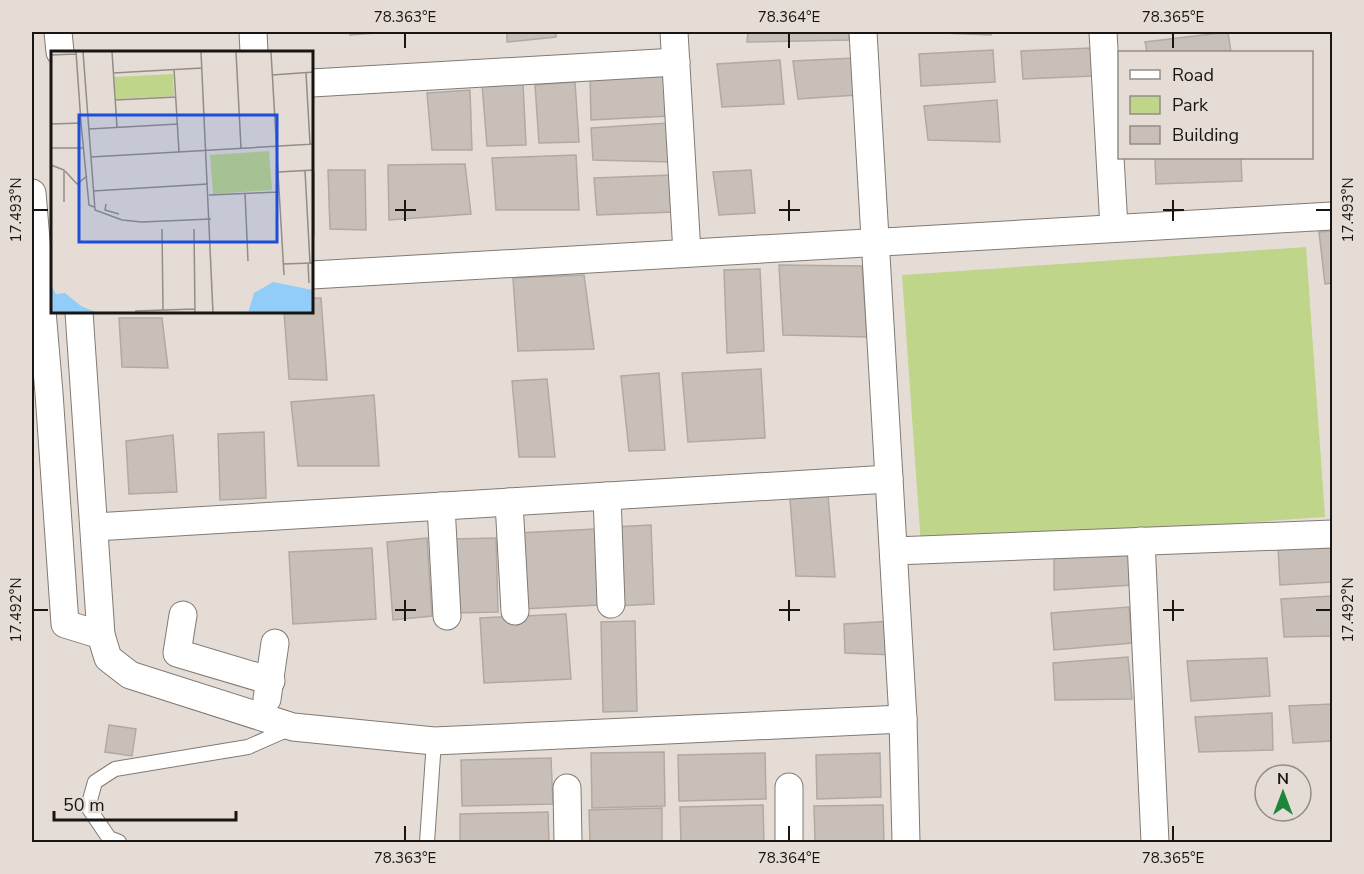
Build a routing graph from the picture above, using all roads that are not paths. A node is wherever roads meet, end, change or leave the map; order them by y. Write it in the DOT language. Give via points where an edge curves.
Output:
graph roads {
  1 [pos="58,32"];
  2 [pos="253,32"];
  3 [pos="674,32"];
  4 [pos="863,32"];
  5 [pos="1103,32"];
  6 [pos="60,51"];
  7 [pos="254,51"];
  8 [pos="676,62"];
  9 [pos="314,83"];
  10 [pos="32,194"];
  11 [pos="1332,216"];
  12 [pos="33,227"];
  13 [pos="1114,228"];
  14 [pos="876,242"];
  15 [pos="687,253"];
  16 [pos="314,275"];
  17 [pos="47,302"];
  18 [pos="79,314"];
  19 [pos="41,430"];
  20 [pos="889,478"];
  21 [pos="607,496"];
  22 [pos="509,502"];
  23 [pos="441,506"];
  24 [pos="95,527"];
  25 [pos="1332,534"];
  26 [pos="1141,541"];
  27 [pos="894,551"];
  28 [pos="611,604"];
  29 [pos="514,611"];
  30 [pos="183,615"];
  31 [pos="447,616"];
  32 [pos="101,635"];
  33 [pos="274,643"];
  34 [pos="271,681"];
  35 [pos="264,717"];
  36 [pos="903,719"];
  37 [pos="293,727"];
  38 [pos="434,741"];
  39 [pos="789,787"];
  40 [pos="567,788"];
  41 [pos="119,843"];
  42 [pos="427,843"];
  43 [pos="568,843"];
  44 [pos="789,843"];
  45 [pos="906,843"];
  46 [pos="1155,843"];
  1 -- 6 [label="street"];
  2 -- 7 [label="street"];
  3 -- 8 [label="street"];
  4 -- 14 [label="street"];
  5 -- 13 [label="street"];
  8 -- 9 [label="street"];
  8 -- 15 [label="street"];
  10 -- 12 [label="street"];
  11 -- 13 [label="street"];
  12 -- 17 [label="street"];
  13 -- 14 [label="street"];
  14 -- 15 [label="street"];
  14 -- 20 [label="street"];
  15 -- 16 [label="street"];
  17 -- 19 [label="street"];
  18 -- 24 [label="street"];
  19 -- 32 [label="street" via="64,624"];
  20 -- 21 [label="street"];
  20 -- 27 [label="street"];
  21 -- 22 [label="street"];
  21 -- 28 [label="street"];
  22 -- 23 [label="street"];
  22 -- 29 [label="street"];
  23 -- 24 [label="street"];
  23 -- 31 [label="street"];
  24 -- 32 [label="street"];
  25 -- 26 [label="street"];
  26 -- 27 [label="street"];
  26 -- 46 [label="street"];
  27 -- 36 [label="street"];
  30 -- 34 [label="street" via="177,653"];
  32 -- 35 [label="street" via="108,658 130,675"];
  33 -- 34 [label="street"];
  34 -- 35 [label="street"];
  35 -- 37 [label="street"];
  36 -- 38 [label="street"];
  36 -- 45 [label="street"];
  37 -- 38 [label="street"];
  37 -- 41 [label="lane" via="248,747 115,769 95,782 88,807 110,838"];
  38 -- 42 [label="lane"];
  39 -- 44 [label="street"];
  40 -- 43 [label="street"];
}
